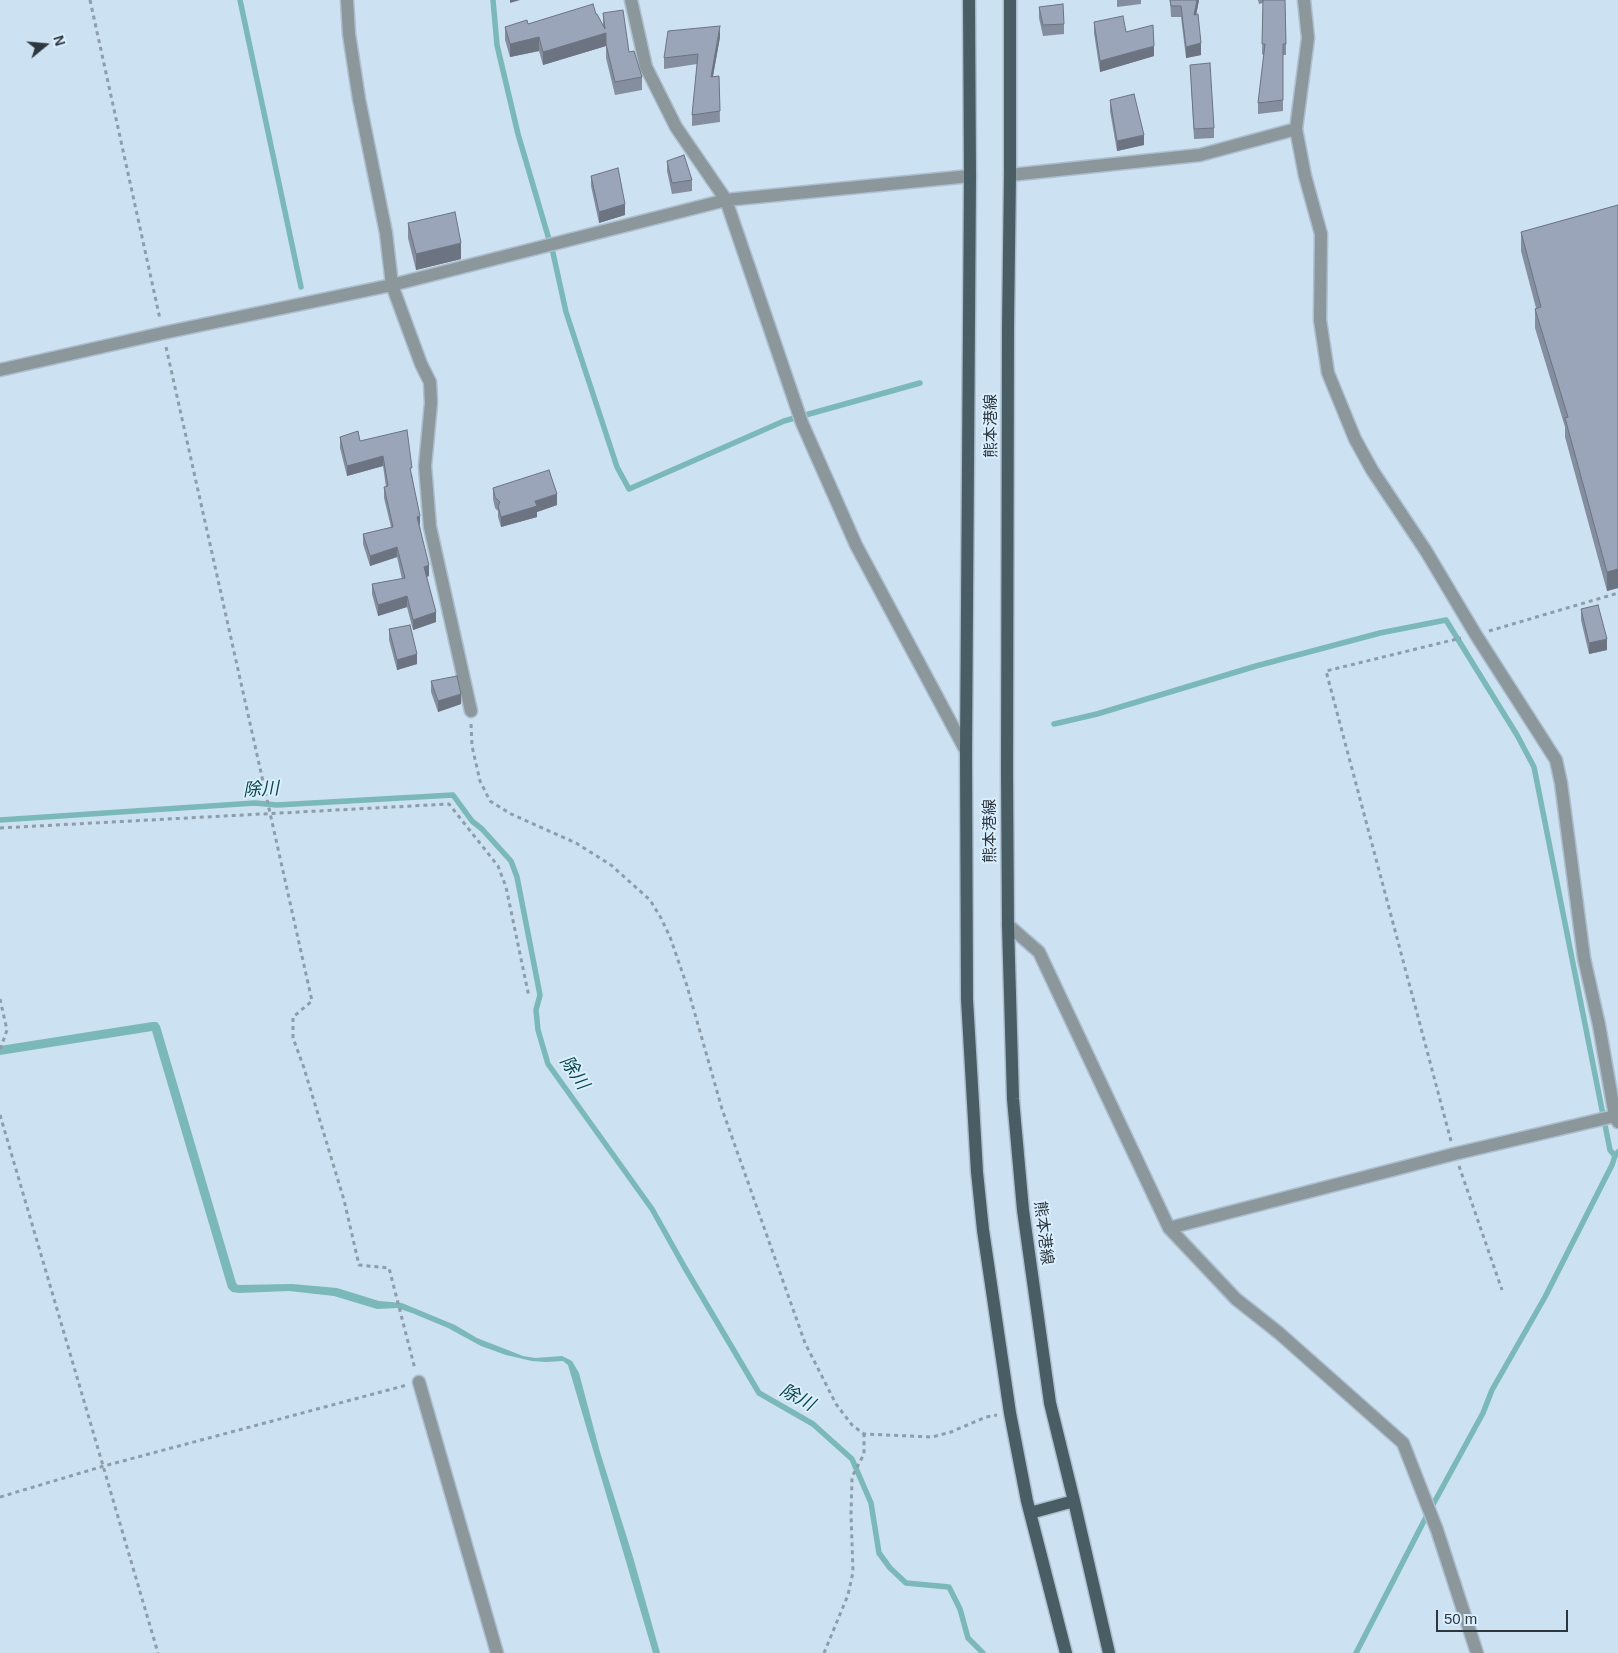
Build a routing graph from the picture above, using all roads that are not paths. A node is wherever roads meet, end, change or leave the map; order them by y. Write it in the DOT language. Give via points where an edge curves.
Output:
graph roads {
  1 [pos="347,0"];
  2 [pos="631,0"];
  3 [pos="969,0"];
  4 [pos="1010,0"];
  5 [pos="1304,0"];
  6 [pos="1296,129"];
  7 [pos="1010,175"];
  8 [pos="970,176"];
  9 [pos="726,200"];
  10 [pos="392,285"];
  11 [pos="0,370"];
  12 [pos="471,711"];
  13 [pos="966,751"];
  14 [pos="1008,925"];
  15 [pos="1617,1119"];
  16 [pos="1169,1228"];
  17 [pos="419,1382"];
  18 [pos="1074,1501"];
  19 [pos="1030,1513"];
  20 [pos="497,1653"];
  21 [pos="1066,1653"];
  22 [pos="1109,1653"];
  23 [pos="1478,1653"];
  1 -- 10 [label="street" via="359,98 386,233"];
  2 -- 9 [label="street" via="646,67 676,127"];
  3 -- 8 [label="main road, 熊本港線"];
  4 -- 7 [label="main road, 熊本港線"];
  5 -- 6 [label="street" via="1308,38"];
  6 -- 7 [label="street" via="1200,155"];
  6 -- 15 [label="street" via="1321,234 1320,320 1328,373 1372,470 1556,760 1584,958"];
  7 -- 14 [label="main road, 熊本港線"];
  8 -- 9 [label="street"];
  8 -- 13 [label="main road, 熊本港線"];
  9 -- 10 [label="street"];
  9 -- 13 [label="street" via="802,423 856,545"];
  10 -- 11 [label="street"];
  10 -- 12 [label="street" via="420,364 430,382 426,466 430,527"];
  13 -- 19 [label="main road, 熊本港線" via="967,999 977,1172 1010,1413"];
  14 -- 16 [label="street" via="1039,952"];
  14 -- 18 [label="main road, 熊本港線" via="1013,1098 1023,1210 1050,1403"];
  15 -- 16 [label="street" via="1454,1154"];
  16 -- 23 [label="street" via="1236,1299 1404,1443"];
  17 -- 20 [label="street"];
  18 -- 19 [label="main road"];
  18 -- 22 [label="main road, 熊本港線"];
  19 -- 21 [label="main road, 熊本港線"];
}
